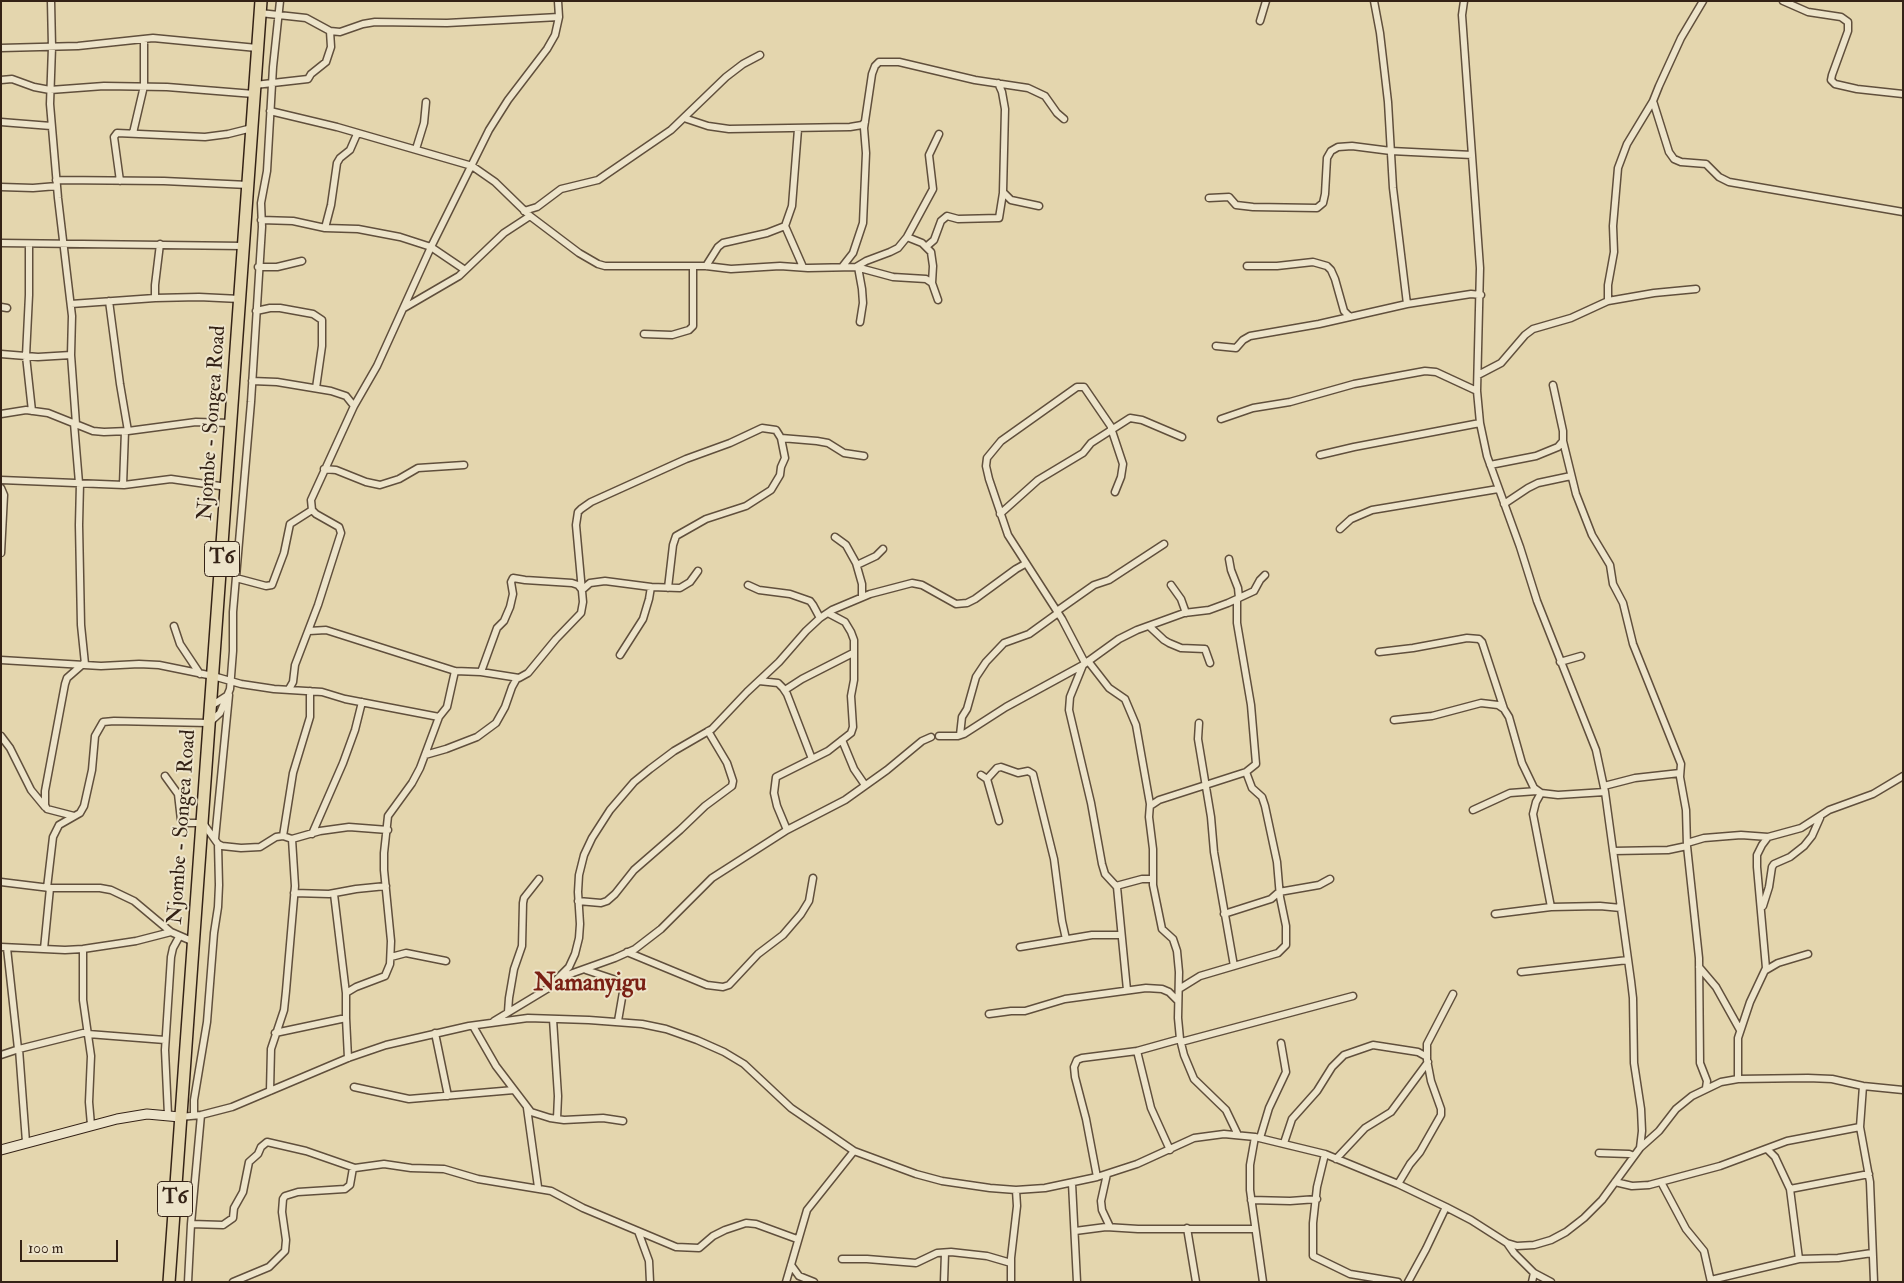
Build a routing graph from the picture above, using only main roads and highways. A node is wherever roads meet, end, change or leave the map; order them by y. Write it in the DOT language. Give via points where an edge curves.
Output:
graph roads {
  1 [pos="260,7"];
  2 [pos="169,1282"];
  1 -- 2 [label="highway, Njombe - Songea Road / T6"];
}
